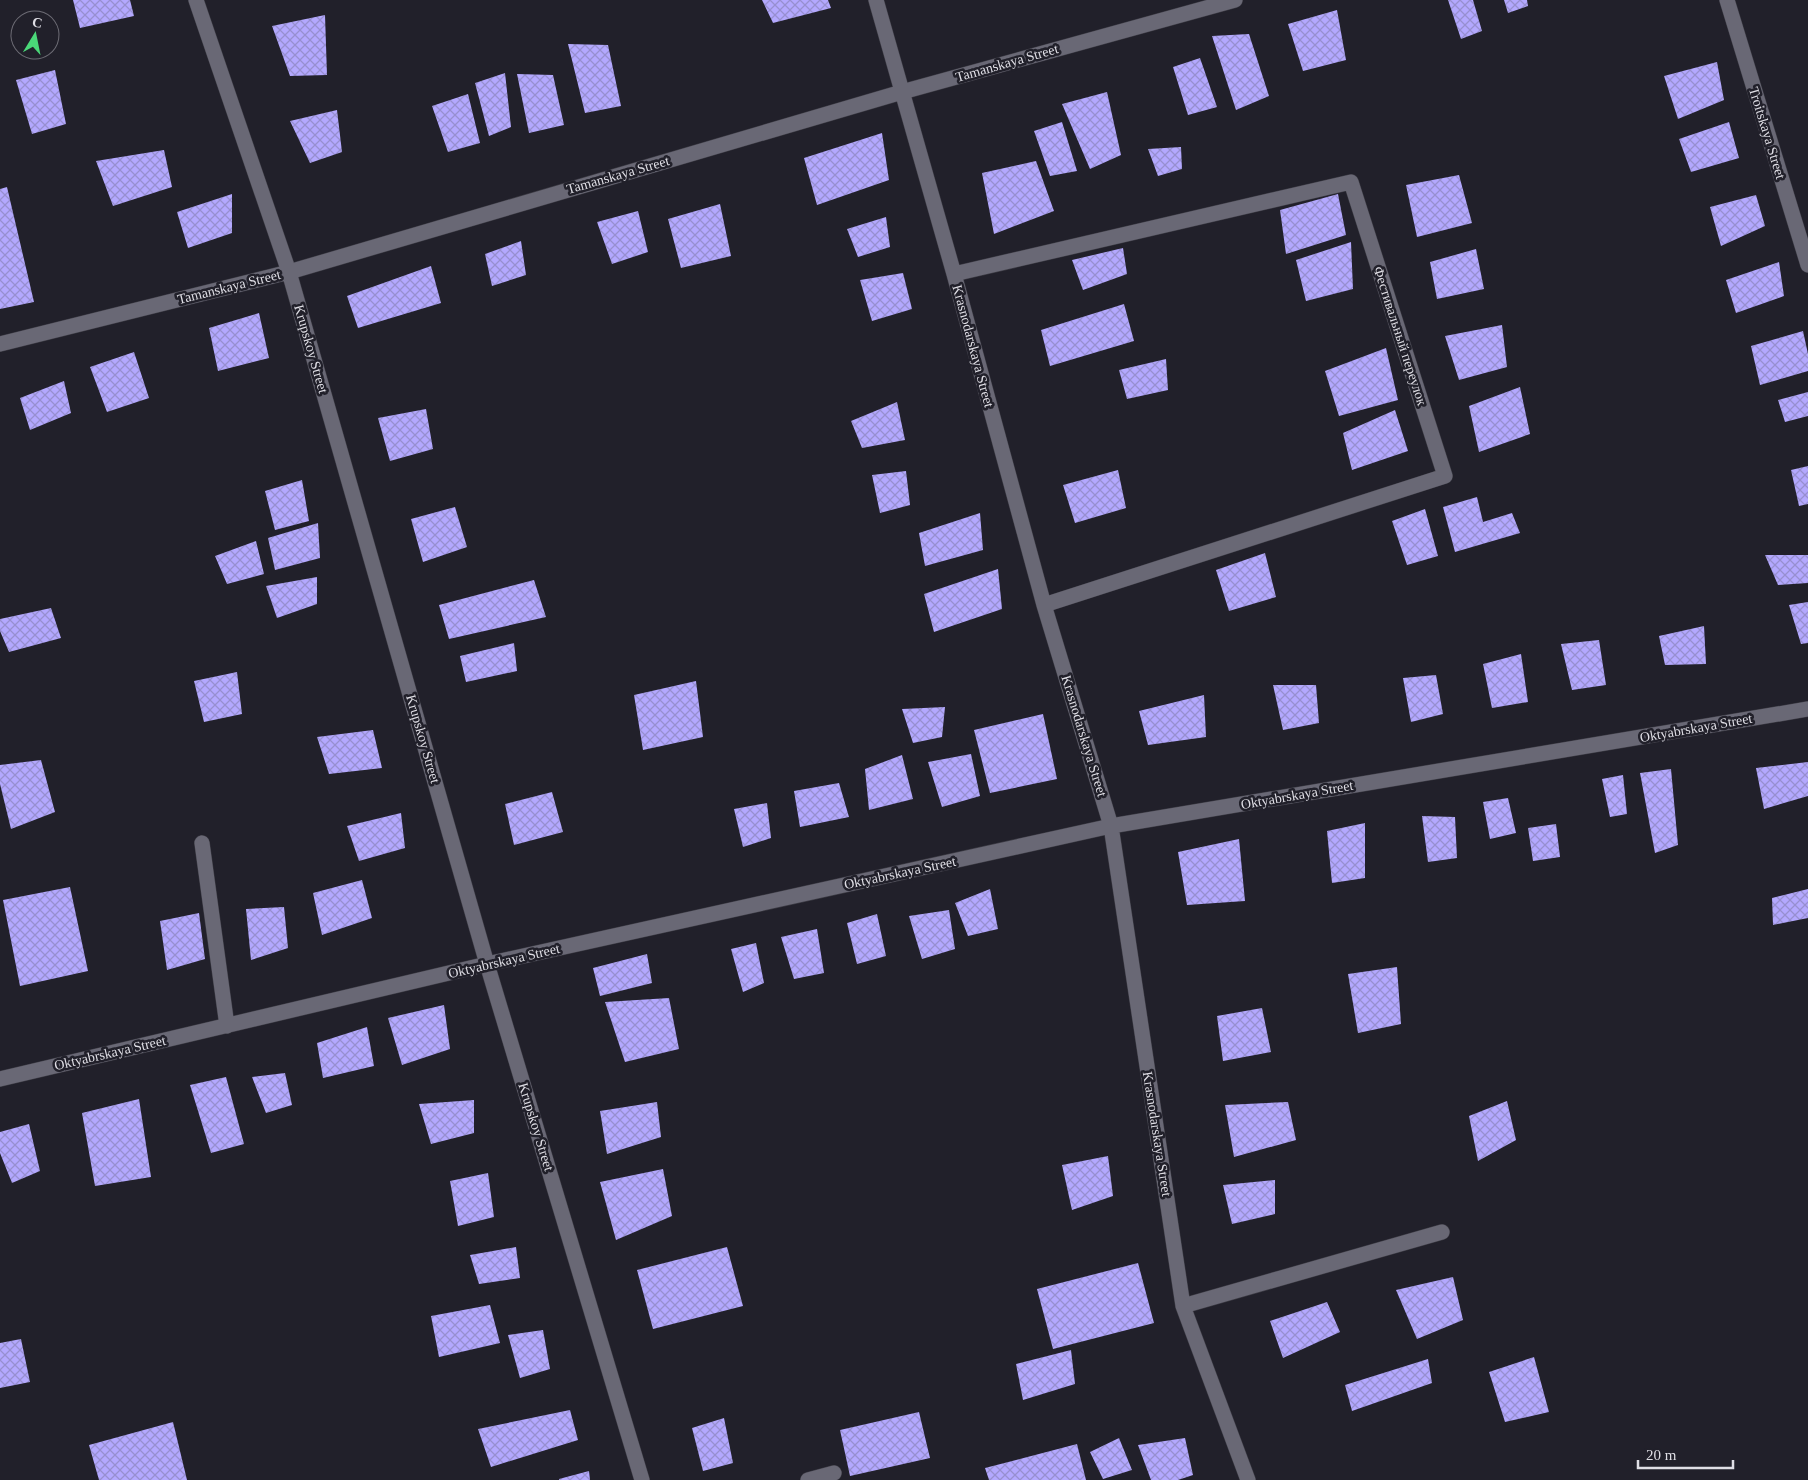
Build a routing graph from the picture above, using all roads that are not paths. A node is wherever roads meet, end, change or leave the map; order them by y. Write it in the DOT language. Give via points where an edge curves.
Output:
graph roads {
  1 [pos="196,0"];
  2 [pos="876,0"];
  3 [pos="1235,0"];
  4 [pos="1727,0"];
  5 [pos="902,92"];
  6 [pos="1808,265"];
  7 [pos="289,272"];
  8 [pos="954,274"];
  9 [pos="0,344"];
  10 [pos="1044,605"];
  11 [pos="1808,709"];
  12 [pos="1111,826"];
  13 [pos="202,843"];
  14 [pos="487,964"];
  15 [pos="227,1026"];
  16 [pos="0,1079"];
  17 [pos="1442,1232"];
  18 [pos="1183,1306"];
  19 [pos="834,1473"];
  20 [pos="642,1480"];
  21 [pos="808,1480"];
  22 [pos="1248,1480"];
  1 -- 7 [label="street, Krupskoy Street"];
  2 -- 5 [label="street, Krasnodarskaya Street"];
  3 -- 5 [label="street, Tamanskaya Street"];
  4 -- 6 [label="street, Troitskaya Street"];
  5 -- 7 [label="street, Tamanskaya Street"];
  5 -- 8 [label="street, Krasnodarskaya Street"];
  7 -- 9 [label="street, Tamanskaya Street"];
  7 -- 14 [label="street, Krupskoy Street"];
  8 -- 10 [label="street, Krasnodarskaya Street"];
  8 -- 10 [label="street, Фестивальный переулок" via="1351,182 1445,476"];
  10 -- 12 [label="street, Krasnodarskaya Street"];
  11 -- 12 [label="street, Oktyabrskaya Street"];
  12 -- 14 [label="street, Oktyabrskaya Street"];
  12 -- 18 [label="street, Krasnodarskaya Street"];
  13 -- 15 [label="street"];
  14 -- 15 [label="street, Oktyabrskaya Street"];
  14 -- 20 [label="street, Krupskoy Street"];
  15 -- 16 [label="street, Oktyabrskaya Street"];
  17 -- 18 [label="street"];
  18 -- 22 [label="street, Krasnodarskaya Street"];
  19 -- 21 [label="street"];
}
